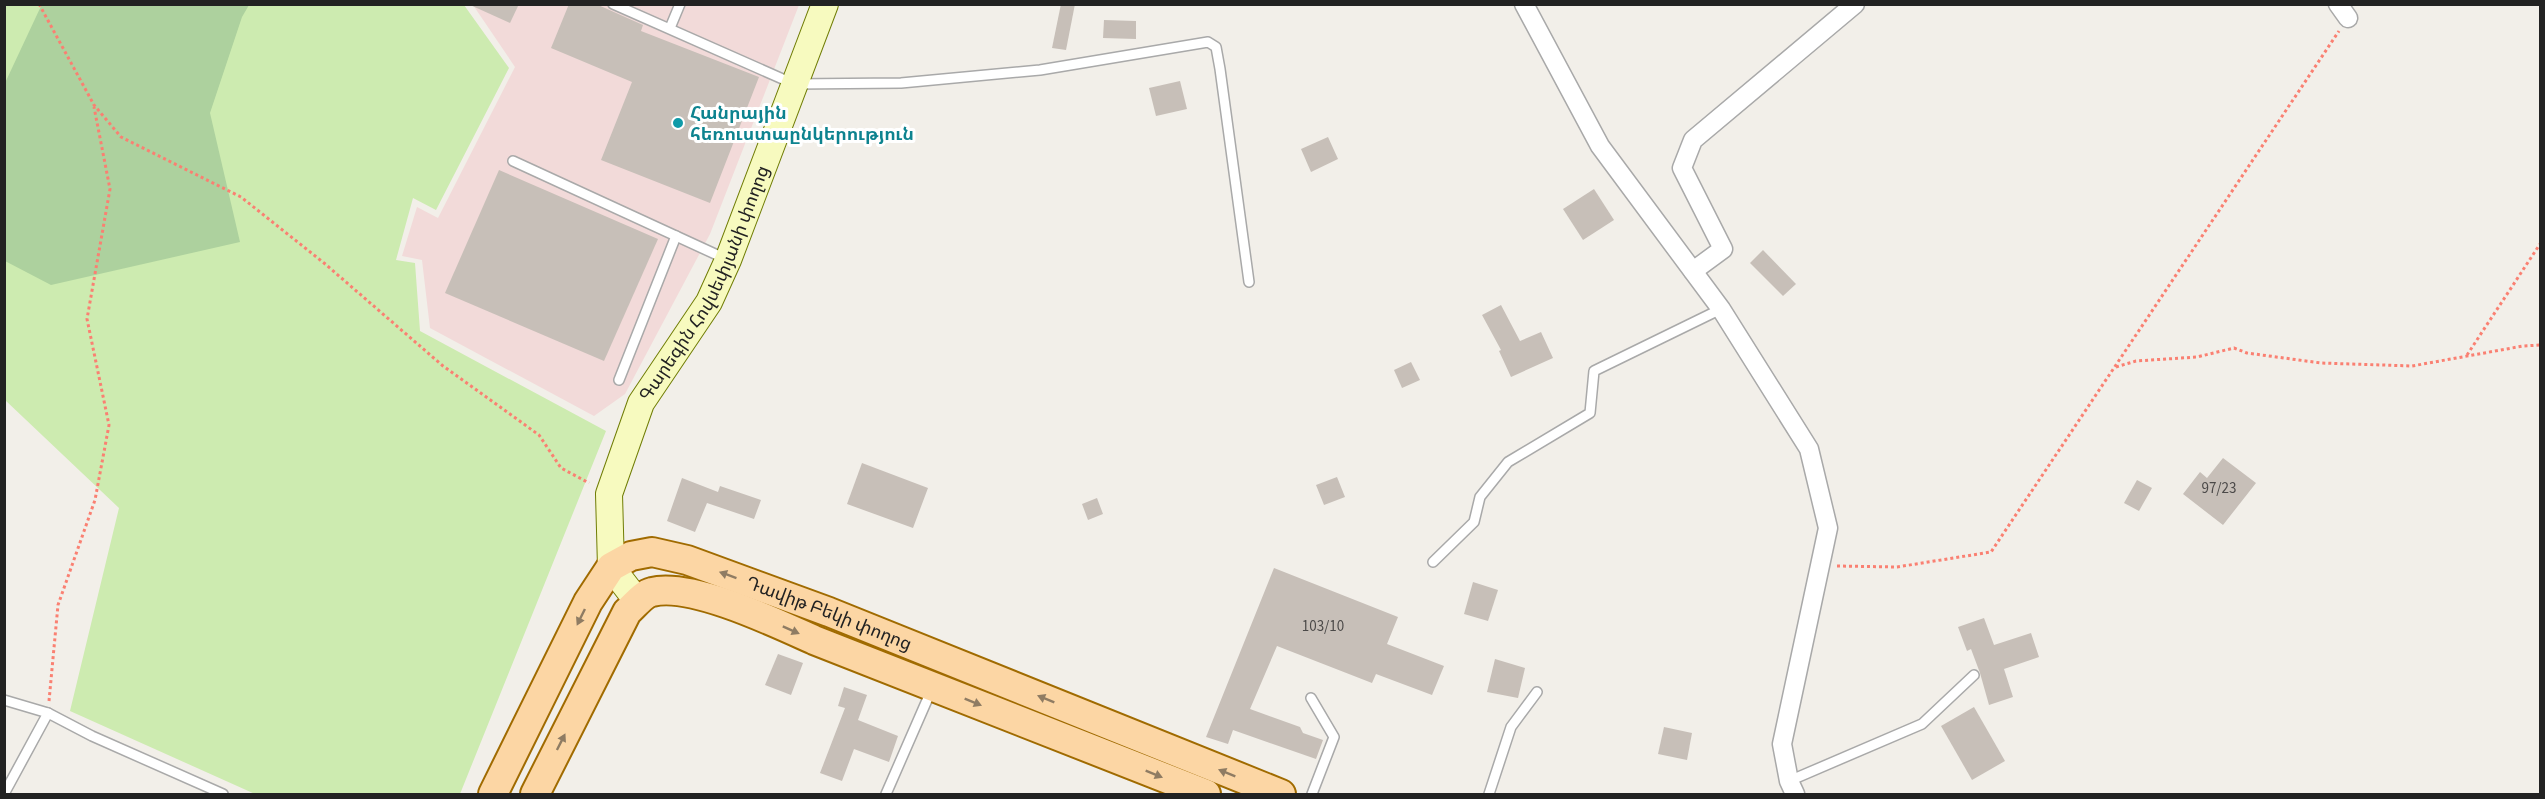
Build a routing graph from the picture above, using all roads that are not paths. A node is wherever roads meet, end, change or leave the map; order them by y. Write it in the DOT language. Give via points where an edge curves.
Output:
graph roads {
  1 [pos="613,4"];
  2 [pos="680,4"];
  3 [pos="825,4"];
  4 [pos="1524,4"];
  5 [pos="1856,4"];
  6 [pos="670,28"];
  7 [pos="795,84"];
  8 [pos="513,161"];
  9 [pos="676,236"];
  10 [pos="728,260"];
  11 [pos="1693,271"];
  12 [pos="1249,282"];
  13 [pos="1721,309"];
  14 [pos="620,380"];
  15 [pos="1433,562"];
  16 [pos="611,567"];
  17 [pos="638,602"];
  18 [pos="1974,675"];
  19 [pos="934,686"];
  20 [pos="1537,692"];
  21 [pos="1311,698"];
  22 [pos="4,700"];
  23 [pos="48,713"];
  24 [pos="1792,788"];
  25 [pos="4,794"];
  26 [pos="223,795"];
  27 [pos="493,795"];
  28 [pos="535,795"];
  29 [pos="886,795"];
  30 [pos="1206,795"];
  31 [pos="1281,795"];
  32 [pos="1312,795"];
  33 [pos="1489,795"];
  1 -- 6 [label="lane"];
  2 -- 6 [label="lane"];
  3 -- 7 [label="main road, Գարեգին Հովսեփյանի փողոց"];
  4 -- 11 [label="street" via="1600,146"];
  5 -- 11 [label="street" via="1693,140 1682,168 1723,249"];
  6 -- 7 [label="lane"];
  7 -- 10 [label="main road, Գարեգին Հովսեփյանի փողոց"];
  7 -- 12 [label="lane" via="901,83 1040,70 1208,42 1216,47 1220,69"];
  8 -- 9 [label="lane"];
  9 -- 10 [label="lane"];
  9 -- 14 [label="lane"];
  10 -- 16 [label="main road, Գարեգին Հովսեփյանի փողոց" via="709,302 641,403 609,494"];
  11 -- 13 [label="street"];
  13 -- 15 [label="lane" via="1594,371 1590,413 1508,462 1480,497 1474,522"];
  13 -- 24 [label="street" via="1809,449 1828,528 1782,744"];
  16 -- 17 [label="main road"];
  16 -- 27 [label="main road, one-way" via="588,602"];
  31 -- 16 [label="main road, Դավիթ Բեկի փողոց, one-way" via="829,612 687,560 652,552 632,556"];
  17 -- 19 [label="main road, Դավիթ Բեկի փողոց, one-way" via="649,592 666,590 694,595 759,615"];
  28 -- 17 [label="main road, Դավիթ Բեկի փողոց, one-way" via="627,612"];
  18 -- 24 [label="lane" via="1922,724"];
  19 -- 29 [label="lane"];
  19 -- 30 [label="main road, Դավիթ Բեկի փողոց, one-way"];
  20 -- 33 [label="lane" via="1511,727"];
  21 -- 32 [label="lane" via="1335,737"];
  22 -- 23 [label="lane"];
  23 -- 25 [label="lane"];
  23 -- 26 [label="lane"];
}
